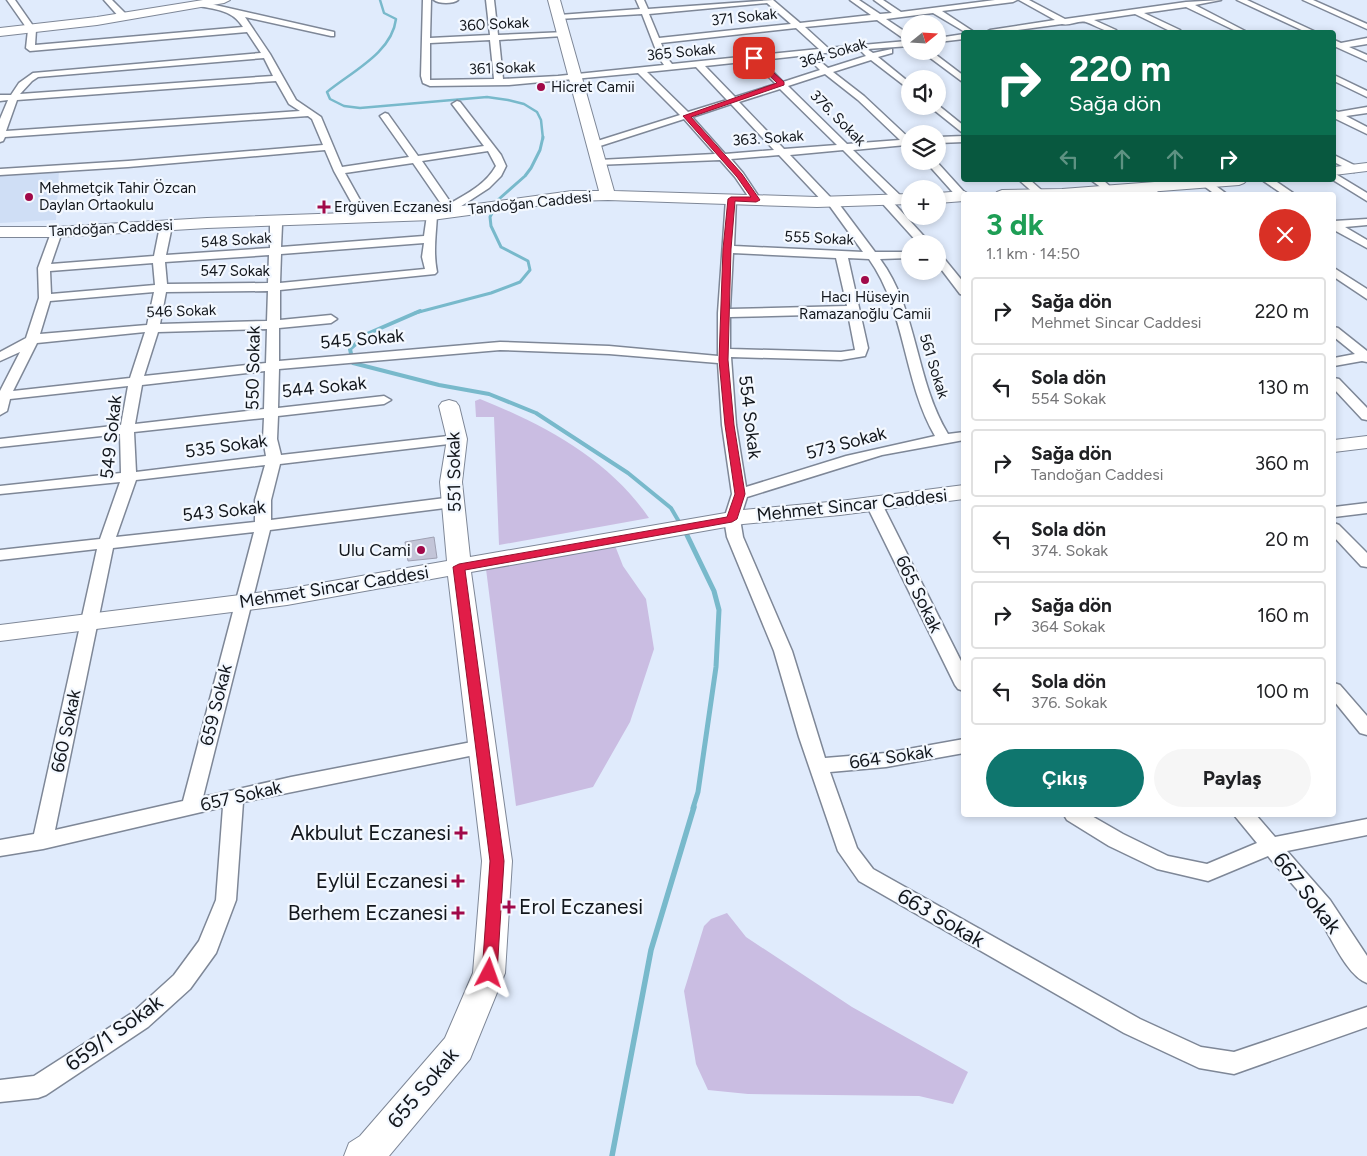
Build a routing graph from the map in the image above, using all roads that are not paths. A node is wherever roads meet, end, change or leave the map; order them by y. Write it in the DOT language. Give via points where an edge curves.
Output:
graph roads {
  1 [pos="11,0"];
  2 [pos="108,0"];
  3 [pos="224,0"];
  4 [pos="427,0"];
  5 [pos="438,0"];
  6 [pos="454,0"];
  7 [pos="490,0"];
  8 [pos="554,0"];
  9 [pos="640,0"];
  10 [pos="768,0"];
  11 [pos="854,0"];
  12 [pos="878,0"];
  13 [pos="939,0"];
  14 [pos="1013,0"];
  15 [pos="1023,0"];
  16 [pos="1174,0"];
  17 [pos="1217,0"];
  18 [pos="1241,0"];
  19 [pos="1307,0"];
  20 [pos="193,3"];
  21 [pos="1186,5"];
  22 [pos="2,7"];
  23 [pos="953,8"];
  24 [pos="934,10"];
  25 [pos="234,12"];
  26 [pos="645,12"];
  27 [pos="1137,12"];
  28 [pos="900,15"];
  29 [pos="123,16"];
  30 [pos="559,17"];
  31 [pos="879,17"];
  32 [pos="1088,20"];
  33 [pos="1066,23"];
  34 [pos="797,26"];
  35 [pos="1034,27"];
  36 [pos="1367,27"];
  37 [pos="248,29"];
  38 [pos="32,30"];
  39 [pos="967,30"];
  40 [pos="1008,30"];
  41 [pos="1039,30"];
  42 [pos="1109,30"];
  43 [pos="1173,30"];
  44 [pos="1239,30"];
  45 [pos="1308,30"];
  46 [pos="0,32"];
  47 [pos="331,34"];
  48 [pos="563,34"];
  49 [pos="901,35"];
  50 [pos="961,36"];
  51 [pos="494,38"];
  52 [pos="946,39"];
  53 [pos="656,41"];
  54 [pos="1367,41"];
  55 [pos="426,42"];
  56 [pos="901,43"];
  57 [pos="901,45"];
  58 [pos="1336,45"];
  59 [pos="1336,45"];
  60 [pos="859,46"];
  61 [pos="826,50"];
  62 [pos="804,52"];
  63 [pos="266,54"];
  64 [pos="871,56"];
  65 [pos="754,58"];
  66 [pos="1367,58"];
  67 [pos="937,60"];
  68 [pos="698,64"];
  69 [pos="670,68"];
  70 [pos="640,70"];
  71 [pos="825,70"];
  72 [pos="574,77"];
  73 [pos="278,78"];
  74 [pos="961,78"];
  75 [pos="1336,79"];
  76 [pos="901,80"];
  77 [pos="499,82"];
  78 [pos="782,84"];
  79 [pos="1367,94"];
  80 [pos="0,98"];
  81 [pos="12,98"];
  82 [pos="733,100"];
  83 [pos="457,104"];
  84 [pos="1367,110"];
  85 [pos="310,113"];
  86 [pos="1336,114"];
  87 [pos="945,115"];
  88 [pos="1336,115"];
  89 [pos="385,116"];
  90 [pos="686,116"];
  91 [pos="961,128"];
  92 [pos="1367,131"];
  93 [pos="901,135"];
  94 [pos="0,137"];
  95 [pos="961,139"];
  96 [pos="946,140"];
  97 [pos="901,144"];
  98 [pos="594,145"];
  99 [pos="329,147"];
  100 [pos="846,147"];
  101 [pos="490,148"];
  102 [pos="783,152"];
  103 [pos="722,157"];
  104 [pos="1336,159"];
  105 [pos="415,160"];
  106 [pos="599,163"];
  107 [pos="1360,168"];
  108 [pos="938,170"];
  109 [pos="339,171"];
  110 [pos="1336,171"];
  111 [pos="0,172"];
  112 [pos="1336,177"];
  113 [pos="1027,182"];
  114 [pos="1099,182"];
  115 [pos="1203,182"];
  116 [pos="1270,182"];
  117 [pos="1039,192"];
  118 [pos="1116,192"];
  119 [pos="1152,192"];
  120 [pos="1218,192"];
  121 [pos="1286,192"];
  122 [pos="961,194"];
  123 [pos="608,195"];
  124 [pos="961,196"];
  125 [pos="946,197"];
  126 [pos="1367,198"];
  127 [pos="731,199"];
  128 [pos="756,200"];
  129 [pos="898,200"];
  130 [pos="830,202"];
  131 [pos="442,212"];
  132 [pos="364,216"];
  133 [pos="278,220"];
  134 [pos="1367,222"];
  135 [pos="1336,224"];
  136 [pos="168,225"];
  137 [pos="1336,225"];
  138 [pos="56,232"];
  139 [pos="1,233"];
  140 [pos="919,235"];
  141 [pos="431,240"];
  142 [pos="1367,245"];
  143 [pos="727,249"];
  144 [pos="274,252"];
  145 [pos="841,254"];
  146 [pos="901,255"];
  147 [pos="871,256"];
  148 [pos="159,260"];
  149 [pos="44,268"];
  150 [pos="946,268"];
  151 [pos="424,273"];
  152 [pos="1336,273"];
  153 [pos="961,287"];
  154 [pos="161,288"];
  155 [pos="273,288"];
  156 [pos="1367,295"];
  157 [pos="45,298"];
  158 [pos="854,310"];
  159 [pos="724,313"];
  160 [pos="331,319"];
  161 [pos="272,325"];
  162 [pos="153,328"];
  163 [pos="1336,333"];
  164 [pos="32,340"];
  165 [pos="0,357"];
  166 [pos="724,357"];
  167 [pos="1367,357"];
  168 [pos="1336,362"];
  169 [pos="271,368"];
  170 [pos="136,380"];
  171 [pos="1336,384"];
  172 [pos="4,396"];
  173 [pos="384,400"];
  174 [pos="449,406"];
  175 [pos="0,411"];
  176 [pos="270,412"];
  177 [pos="1367,416"];
  178 [pos="127,429"];
  179 [pos="961,436"];
  180 [pos="944,438"];
  181 [pos="457,439"];
  182 [pos="1367,442"];
  183 [pos="0,443"];
  184 [pos="1336,446"];
  185 [pos="274,458"];
  186 [pos="129,478"];
  187 [pos="0,490"];
  188 [pos="961,492"];
  189 [pos="740,494"];
  190 [pos="453,502"];
  191 [pos="874,504"];
  192 [pos="1367,508"];
  193 [pos="1336,512"];
  194 [pos="732,519"];
  195 [pos="263,526"];
  196 [pos="1336,530"];
  197 [pos="106,544"];
  198 [pos="0,555"];
  199 [pos="1367,562"];
  200 [pos="459,567"];
  201 [pos="243,602"];
  202 [pos="90,622"];
  203 [pos="0,633"];
  204 [pos="961,679"];
  205 [pos="1336,690"];
  206 [pos="1367,728"];
  207 [pos="482,747"];
  208 [pos="961,747"];
  209 [pos="818,766"];
  210 [pos="234,797"];
  211 [pos="191,807"];
  212 [pos="1077,817"];
  213 [pos="1246,817"];
  214 [pos="1367,827"];
  215 [pos="43,841"];
  216 [pos="1270,846"];
  217 [pos="0,848"];
  218 [pos="1367,973"];
  219 [pos="1367,1017"];
  220 [pos="0,1091"];
  221 [pos="362,1156"];
  1 -- 22 [label="street"];
  1 -- 38 [label="street"];
  2 -- 29 [label="street"];
  3 -- 20 [label="street"];
  4 -- 55 [label="street"];
  5 -- 6 [label="street"];
  7 -- 51 [label="street"];
  8 -- 30 [label="street"];
  9 -- 26 [label="street"];
  10 -- 26 [label="street"];
  10 -- 34 [label="street"];
  11 -- 31 [label="street"];
  12 -- 28 [label="street"];
  13 -- 23 [label="street"];
  14 -- 23 [label="street, 371 Sokak"];
  15 -- 33 [label="street"];
  16 -- 21 [label="street"];
  17 -- 21 [label="street"];
  18 -- 45 [label="street"];
  19 -- 36 [label="street"];
  20 -- 25 [label="street" via="229,8"];
  20 -- 29 [label="street"];
  21 -- 27 [label="street"];
  21 -- 44 [label="street"];
  23 -- 24 [label="street, 371 Sokak"];
  24 -- 28 [label="street, 371 Sokak"];
  24 -- 39 [label="street"];
  25 -- 37 [label="street"];
  25 -- 47 [label="street"];
  26 -- 30 [label="street"];
  26 -- 53 [label="street"];
  27 -- 32 [label="street"];
  27 -- 43 [label="street"];
  28 -- 31 [label="street, 371 Sokak"];
  29 -- 38 [label="street"];
  30 -- 48 [label="street"];
  31 -- 34 [label="street, 371 Sokak"];
  31 -- 49 [label="street"];
  32 -- 33 [label="street"];
  32 -- 42 [label="street"];
  33 -- 35 [label="street"];
  34 -- 53 [label="street, 371 Sokak"];
  34 -- 61 [label="street"];
  35 -- 40 [label="street"];
  35 -- 41 [label="street"];
  37 -- 38 [label="street" via="30,48"];
  37 -- 63 [label="street"];
  38 -- 46 [label="street"];
  48 -- 51 [label="street, 360 Sokak"];
  48 -- 72 [label="street"];
  50 -- 52 [label="street"];
  51 -- 55 [label="street, 360 Sokak"];
  51 -- 77 [label="street"];
  53 -- 69 [label="street"];
  54 -- 58 [label="street"];
  55 -- 77 [label="street, 361 Sokak" via="425,76 430,83"];
  56 -- 60 [label="street, 365 Sokak"];
  57 -- 64 [label="street, 364 Sokak"];
  59 -- 66 [label="street"];
  60 -- 61 [label="street, 365 Sokak"];
  60 -- 64 [label="street"];
  61 -- 62 [label="street, 365 Sokak"];
  62 -- 65 [label="street, 365 Sokak"];
  62 -- 71 [label="street"];
  63 -- 73 [label="street"];
  63 -- 81 [label="street" via="36,75"];
  64 -- 71 [label="street, 364 Sokak"];
  64 -- 76 [label="street"];
  65 -- 68 [label="street, 365 Sokak"];
  65 -- 78 [label="street, 376. Sokak"];
  67 -- 74 [label="street"];
  68 -- 69 [label="street, 365 Sokak"];
  68 -- 82 [label="street, 561 Sokak"];
  69 -- 70 [label="street, 365 Sokak"];
  70 -- 72 [label="street, 365 Sokak"];
  70 -- 90 [label="street"];
  71 -- 78 [label="street, 364 Sokak"];
  71 -- 93 [label="street" via="862,98"];
  72 -- 77 [label="street, 361 Sokak"];
  72 -- 98 [label="street"];
  73 -- 81 [label="street"];
  73 -- 85 [label="street" via="292,102"];
  75 -- 79 [label="street"];
  78 -- 82 [label="street, 364 Sokak"];
  78 -- 100 [label="street, 376. Sokak"];
  80 -- 81 [label="street"];
  81 -- 94 [label="street"];
  82 -- 90 [label="street, 364 Sokak"];
  82 -- 102 [label="street, 561 Sokak"];
  83 -- 101 [label="street"];
  84 -- 86 [label="street"];
  85 -- 94 [label="street"];
  85 -- 99 [label="street" via="316,117"];
  87 -- 91 [label="street"];
  88 -- 92 [label="street"];
  89 -- 105 [label="street"];
  90 -- 98 [label="street, 364 Sokak"];
  90 -- 103 [label="street"];
  95 -- 96 [label="street"];
  97 -- 100 [label="street, 363. Sokak"];
  98 -- 106 [label="street"];
  99 -- 109 [label="street"];
  99 -- 111 [label="street"];
  100 -- 102 [label="street, 363. Sokak"];
  100 -- 129 [label="street, 376. Sokak"];
  101 -- 105 [label="street"];
  101 -- 131 [label="street" via="501,166 498,175 479,191"];
  102 -- 103 [label="street, 363. Sokak"];
  102 -- 130 [label="street, 561 Sokak"];
  103 -- 106 [label="street, 363. Sokak"];
  103 -- 128 [label="street"];
  104 -- 107 [label="street"];
  105 -- 109 [label="street"];
  105 -- 131 [label="street"];
  106 -- 123 [label="street"];
  107 -- 110 [label="street"];
  108 -- 122 [label="street"];
  109 -- 132 [label="street"];
  112 -- 126 [label="street"];
  113 -- 117 [label="street"];
  114 -- 118 [label="street"];
  115 -- 119 [label="street"];
  115 -- 120 [label="street"];
  116 -- 121 [label="street"];
  118 -- 119 [label="street"];
  123 -- 127 [label="street, Tandoğan Caddesi"];
  123 -- 131 [label="street, Tandoğan Caddesi" via="572,196"];
  124 -- 125 [label="street"];
  127 -- 128 [label="street, Tandoğan Caddesi"];
  127 -- 143 [label="street, 554 Sokak"];
  128 -- 130 [label="street, Tandoğan Caddesi"];
  129 -- 130 [label="street, Tandoğan Caddesi"];
  129 -- 140 [label="street, 376. Sokak"];
  130 -- 147 [label="street, 561 Sokak"];
  131 -- 132 [label="street, Tandoğan Caddesi"];
  131 -- 141 [label="street"];
  132 -- 133 [label="street, Tandoğan Caddesi"];
  133 -- 136 [label="street, Tandoğan Caddesi"];
  133 -- 144 [label="street, 550 Sokak"];
  134 -- 135 [label="street"];
  136 -- 138 [label="street, Tandoğan Caddesi"];
  136 -- 148 [label="street, 549 Sokak"];
  137 -- 142 [label="street"];
  138 -- 139 [label="street, Tandoğan Caddesi"];
  138 -- 149 [label="street"];
  141 -- 144 [label="street, 548 Sokak"];
  141 -- 151 [label="street" via="428,257 431,272"];
  143 -- 145 [label="street, 555 Sokak"];
  143 -- 159 [label="street, 554 Sokak"];
  144 -- 148 [label="street, 548 Sokak"];
  144 -- 155 [label="street, 550 Sokak"];
  145 -- 147 [label="street, 555 Sokak"];
  145 -- 158 [label="street"];
  146 -- 147 [label="street, 555 Sokak"];
  147 -- 180 [label="street, 561 Sokak" via="886,275 919,381"];
  148 -- 149 [label="street, 548 Sokak"];
  148 -- 154 [label="street, 549 Sokak"];
  149 -- 157 [label="street"];
  150 -- 153 [label="street"];
  151 -- 155 [label="street, 547 Sokak"];
  152 -- 156 [label="street"];
  154 -- 155 [label="street, 547 Sokak"];
  154 -- 157 [label="street, 547 Sokak"];
  154 -- 162 [label="street, 549 Sokak"];
  155 -- 161 [label="street, 550 Sokak"];
  157 -- 164 [label="street"];
  158 -- 159 [label="street"];
  158 -- 166 [label="street, 545 Sokak" via="862,348 860,353"];
  159 -- 166 [label="street, 554 Sokak"];
  160 -- 161 [label="street, 546 Sokak"];
  161 -- 162 [label="street, 546 Sokak"];
  161 -- 169 [label="street, 550 Sokak"];
  162 -- 164 [label="street, 546 Sokak"];
  162 -- 170 [label="street, 549 Sokak"];
  163 -- 167 [label="street"];
  164 -- 165 [label="street"];
  164 -- 172 [label="street"];
  166 -- 169 [label="street, 545 Sokak" via="500,346"];
  166 -- 189 [label="street, 554 Sokak"];
  167 -- 168 [label="street"];
  169 -- 170 [label="street, 545 Sokak"];
  169 -- 176 [label="street, 550 Sokak"];
  170 -- 172 [label="street, 545 Sokak"];
  170 -- 178 [label="street, 549 Sokak"];
  171 -- 177 [label="street"];
  172 -- 175 [label="street"];
  173 -- 176 [label="street, 544 Sokak"];
  174 -- 181 [label="street, 551 Sokak"];
  176 -- 178 [label="street, 544 Sokak"];
  176 -- 185 [label="street, 550 Sokak"];
  178 -- 183 [label="street, 544 Sokak"];
  178 -- 186 [label="street, 549 Sokak"];
  179 -- 180 [label="street, 573 Sokak"];
  180 -- 189 [label="street, 573 Sokak" via="870,454"];
  181 -- 185 [label="street, 535 Sokak"];
  181 -- 190 [label="street, 551 Sokak" via="451,482"];
  182 -- 184 [label="street"];
  185 -- 186 [label="street, 535 Sokak"];
  185 -- 195 [label="street, 550 Sokak" via="263,500"];
  186 -- 187 [label="street, 535 Sokak"];
  186 -- 197 [label="street, 549 Sokak"];
  188 -- 191 [label="street, Mehmet Sincar Caddesi"];
  189 -- 194 [label="street, 554 Sokak"];
  190 -- 195 [label="street, 543 Sokak"];
  190 -- 200 [label="street, 551 Sokak"];
  191 -- 194 [label="street, Mehmet Sincar Caddesi"];
  191 -- 204 [label="street, 665 Sokak"];
  192 -- 193 [label="street"];
  194 -- 200 [label="street, Mehmet Sincar Caddesi"];
  194 -- 209 [label="street, 663 Sokak" via="735,537 783,651"];
  195 -- 197 [label="street, 543 Sokak"];
  195 -- 201 [label="street, 550 Sokak"];
  196 -- 199 [label="street"];
  197 -- 198 [label="street, 543 Sokak"];
  197 -- 202 [label="street, 549 Sokak"];
  200 -- 201 [label="street, Mehmet Sincar Caddesi"];
  200 -- 207 [label="street, 655 Sokak"];
  201 -- 202 [label="street, Mehmet Sincar Caddesi"];
  201 -- 211 [label="street, 659 Sokak"];
  202 -- 203 [label="street, Mehmet Sincar Caddesi"];
  202 -- 215 [label="street, 660 Sokak"];
  205 -- 206 [label="street"];
  207 -- 210 [label="street, 657 Sokak"];
  207 -- 221 [label="street, 655 Sokak" via="497,861 489,973 458,1048 373,1148"];
  208 -- 209 [label="street, 664 Sokak" via="886,760"];
  209 -- 219 [label="street, 663 Sokak" via="848,851 866,875 1132,1026 1199,1057 1234,1063"];
  210 -- 211 [label="street, 657 Sokak"];
  210 -- 220 [label="street, 659/1 Sokak" via="226,900 208,946 182,982 140,1020 38,1087"];
  211 -- 215 [label="street, 657 Sokak"];
  212 -- 216 [label="street" via="1164,863 1208,873"];
  213 -- 216 [label="street, 667 Sokak"];
  214 -- 216 [label="street"];
  215 -- 217 [label="street, 657 Sokak"];
  216 -- 218 [label="street, 667 Sokak" via="1323,906"];
}
